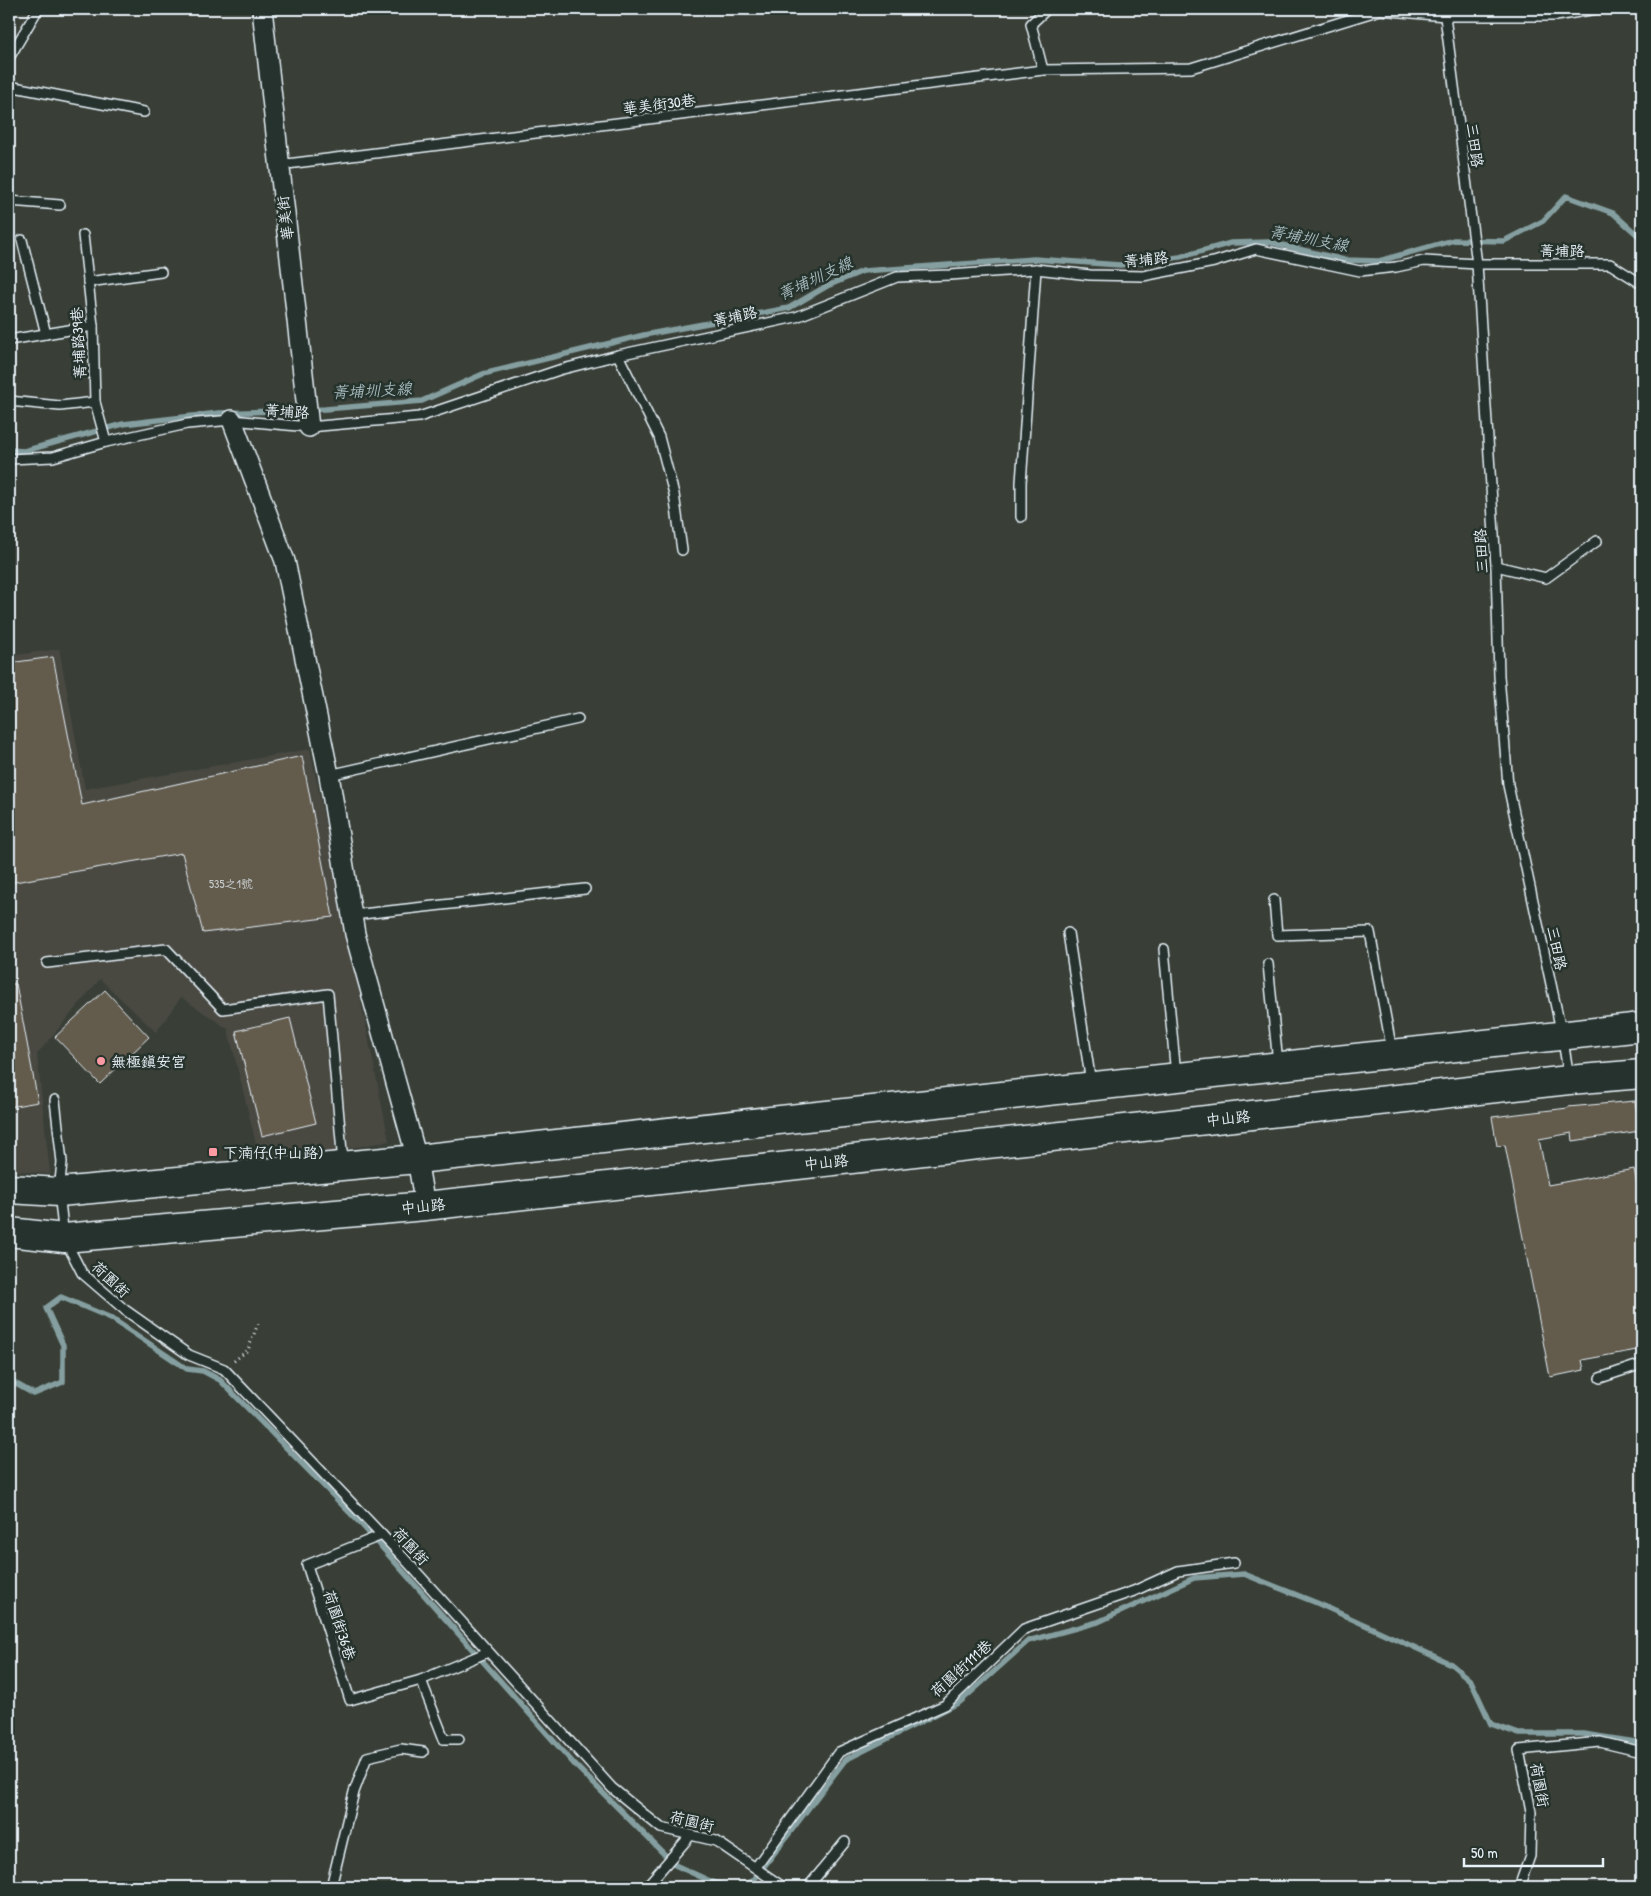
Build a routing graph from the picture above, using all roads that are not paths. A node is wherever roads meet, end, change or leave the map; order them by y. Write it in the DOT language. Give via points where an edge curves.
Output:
graph roads {
  1 [pos="38,9"];
  2 [pos="262,9"];
  3 [pos="1047,9"];
  4 [pos="1596,9"];
  5 [pos="1444,12"];
  6 [pos="9,58"];
  7 [pos="1043,70"];
  8 [pos="9,86"];
  9 [pos="144,112"];
  10 [pos="279,165"];
  11 [pos="9,202"];
  12 [pos="60,205"];
  13 [pos="83,235"];
  14 [pos="22,240"];
  15 [pos="1477,264"];
  16 [pos="1036,269"];
  17 [pos="161,272"];
  18 [pos="88,282"];
  19 [pos="1642,284"];
  20 [pos="93,326"];
  21 [pos="46,334"];
  22 [pos="9,340"];
  23 [pos="618,355"];
  24 [pos="9,401"];
  25 [pos="94,402"];
  26 [pos="232,420"];
  27 [pos="309,427"];
  28 [pos="106,442"];
  29 [pos="9,459"];
  30 [pos="1020,516"];
  31 [pos="1597,541"];
  32 [pos="682,550"];
  33 [pos="1496,566"];
  34 [pos="578,719"];
  35 [pos="329,775"];
  36 [pos="585,889"];
  37 [pos="1274,900"];
  38 [pos="353,915"];
  39 [pos="1068,933"];
  40 [pos="1164,949"];
  41 [pos="47,963"];
  42 [pos="1268,964"];
  43 [pos="1642,1026"];
  44 [pos="1562,1035"];
  45 [pos="1392,1053"];
  46 [pos="1278,1066"];
  47 [pos="1642,1074"];
  48 [pos="1176,1078"];
  49 [pos="1569,1080"];
  50 [pos="1091,1086"];
  51 [pos="55,1100"];
  52 [pos="417,1159"];
  53 [pos="343,1166"];
  54 [pos="9,1189"];
  55 [pos="59,1192"];
  56 [pos="425,1206"];
  57 [pos="9,1232"];
  58 [pos="64,1238"];
  59 [pos="1642,1364"];
  60 [pos="1600,1378"];
  61 [pos="382,1535"];
  62 [pos="1234,1563"];
  63 [pos="488,1652"];
  64 [pos="421,1680"];
  65 [pos="459,1739"];
  66 [pos="423,1752"];
  67 [pos="1642,1752"];
  68 [pos="690,1836"];
  69 [pos="845,1842"];
  70 [pos="756,1867"];
  71 [pos="331,1887"];
  72 [pos="646,1887"];
  73 [pos="783,1887"];
  74 [pos="808,1887"];
  75 [pos="1519,1887"];
  1 -- 6 [label="lane"];
  2 -- 10 [label="street, 華美街"];
  3 -- 7 [label="lane" via="1031,24"];
  4 -- 5 [label="lane" via="1556,16"];
  5 -- 7 [label="lane" via="1380,10 1191,68"];
  5 -- 15 [label="lane, 三田路"];
  7 -- 10 [label="lane, 華美街30巷"];
  8 -- 9 [label="lane"];
  10 -- 27 [label="street, 華美街"];
  11 -- 12 [label="lane"];
  13 -- 18 [label="lane, 菁埔路39巷"];
  14 -- 21 [label="lane"];
  15 -- 16 [label="lane, 菁埔路" via="1424,261 1360,271 1256,249 1214,262 1143,276"];
  15 -- 19 [label="lane, 菁埔路" via="1610,264"];
  15 -- 33 [label="lane, 三田路"];
  16 -- 23 [label="lane, 菁埔路" via="897,277 796,317"];
  16 -- 30 [label="lane"];
  17 -- 18 [label="lane"];
  18 -- 20 [label="lane, 菁埔路39巷"];
  20 -- 21 [label="lane"];
  20 -- 25 [label="lane, 菁埔路39巷"];
  21 -- 22 [label="lane"];
  23 -- 27 [label="lane, 菁埔路" via="558,370 419,417"];
  23 -- 32 [label="lane" via="659,437 674,494"];
  24 -- 25 [label="lane" via="60,406"];
  25 -- 28 [label="lane, 菁埔路39巷"];
  26 -- 27 [label="lane, 菁埔路"];
  26 -- 28 [label="lane, 菁埔路" via="187,424"];
  26 -- 35 [label="street" via="286,561"];
  28 -- 29 [label="lane, 菁埔路" via="53,457"];
  31 -- 33 [label="lane" via="1546,578"];
  33 -- 44 [label="lane, 三田路" via="1499,676 1508,785"];
  34 -- 35 [label="lane"];
  35 -- 38 [label="street"];
  36 -- 38 [label="lane"];
  37 -- 45 [label="lane" via="1278,935 1370,932"];
  38 -- 52 [label="street" via="355,934"];
  39 -- 50 [label="lane"];
  40 -- 48 [label="lane"];
  41 -- 53 [label="lane" via="166,949 224,1009 328,994"];
  42 -- 46 [label="lane"];
  43 -- 44 [label="main road"];
  44 -- 45 [label="main road"];
  44 -- 49 [label="lane, 三田路"];
  45 -- 46 [label="main road"];
  46 -- 48 [label="main road"];
  47 -- 49 [label="main road, 中山路"];
  48 -- 50 [label="main road"];
  49 -- 56 [label="main road, 中山路"];
  50 -- 52 [label="main road"];
  51 -- 55 [label="lane, 荷園街" via="62,1162"];
  52 -- 53 [label="main road"];
  52 -- 56 [label="street"];
  53 -- 55 [label="main road"];
  54 -- 55 [label="main road"];
  55 -- 58 [label="lane, 荷園街"];
  56 -- 58 [label="main road, 中山路"];
  57 -- 58 [label="main road, 中山路"];
  58 -- 61 [label="lane, 荷園街" via="82,1272 125,1310 189,1355 224,1370"];
  59 -- 60 [label="lane"];
  61 -- 63 [label="lane, 荷園街"];
  61 -- 64 [label="lane, 荷園街36巷" via="307,1565 350,1700"];
  62 -- 70 [label="lane, 荷園街111巷" via="1178,1571 1134,1591 1024,1629 945,1705 840,1752"];
  63 -- 64 [label="lane, 荷園街36巷"];
  63 -- 68 [label="lane, 荷園街" via="612,1788 661,1828"];
  64 -- 65 [label="lane" via="444,1738"];
  66 -- 71 [label="lane" via="401,1749 367,1757 354,1792"];
  67 -- 75 [label="lane, 荷園街" via="1600,1742 1520,1750 1531,1812 1530,1856"];
  68 -- 70 [label="lane, 荷園街" via="716,1841"];
  68 -- 72 [label="lane"];
  69 -- 74 [label="lane"];
  70 -- 73 [label="lane, 荷園街"];
}
